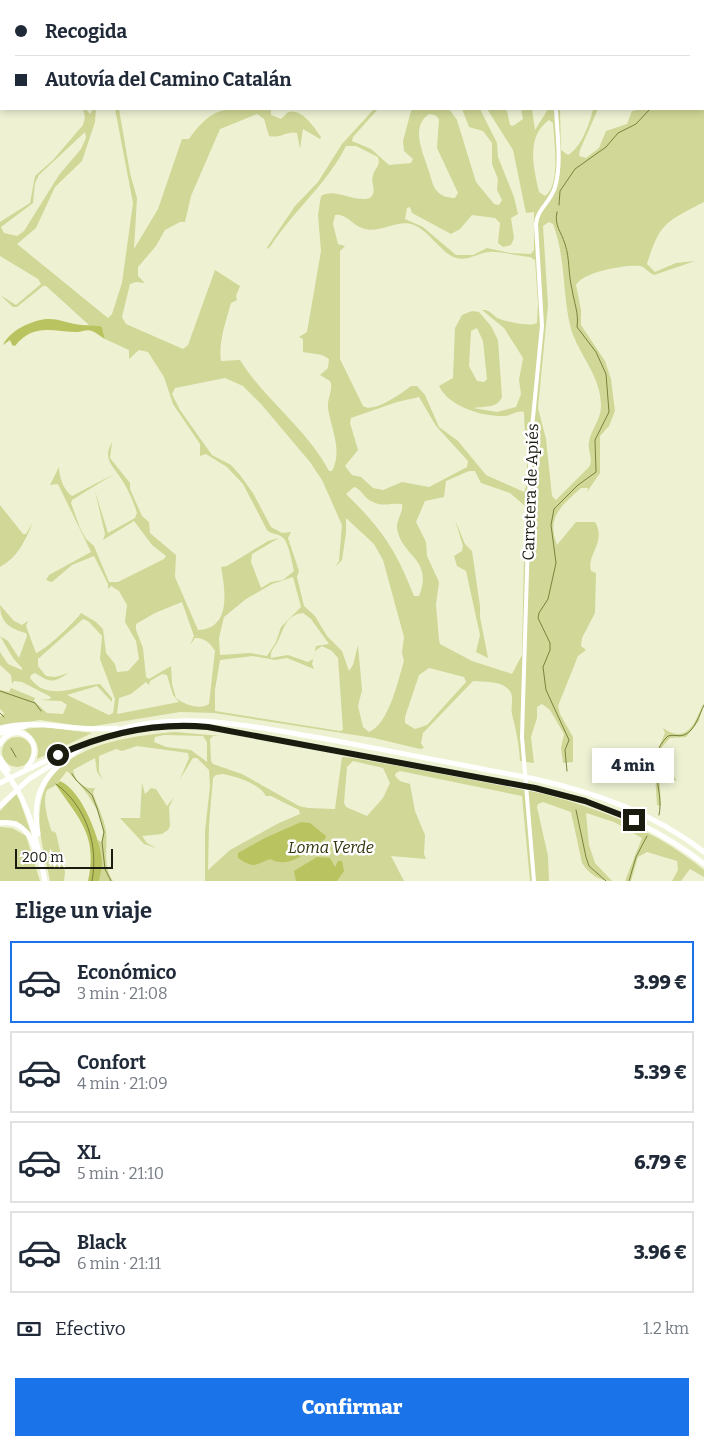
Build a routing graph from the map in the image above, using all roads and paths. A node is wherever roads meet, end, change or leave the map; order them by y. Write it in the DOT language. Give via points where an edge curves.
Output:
graph roads {
  1 [pos="556,110"];
  2 [pos="44,724"];
  3 [pos="0,728"];
  4 [pos="123,729"];
  5 [pos="243,732"];
  6 [pos="0,733"];
  7 [pos="0,744"];
  8 [pos="81,748"];
  9 [pos="0,758"];
  10 [pos="0,766"];
  11 [pos="27,766"];
  12 [pos="22,771"];
  13 [pos="0,782"];
  14 [pos="14,783"];
  15 [pos="0,806"];
  16 [pos="0,823"];
  17 [pos="38,848"];
  18 [pos="704,852"];
  19 [pos="41,863"];
  20 [pos="704,864"];
  21 [pos="45,881"];
  22 [pos="534,881"];
  1 -- 22 [label="street, Carretera de Apiés" via="557,180 536,224 542,326 531,438 522,737"];
  2 -- 3 [label="highway"];
  2 -- 4 [label="highway" via="92,731"];
  2 -- 6 [label="highway"];
  4 -- 5 [label="highway" via="178,725"];
  4 -- 11 [label="highway" via="83,741"];
  4 -- 12 [label="highway"];
  4 -- 18 [label="highway" via="174,720 243,724 535,779 591,793 639,812"];
  5 -- 8 [label="highway" via="156,729 121,735"];
  5 -- 20 [label="highway" via="516,784 585,801 659,833"];
  7 -- 11 [label="highway" via="13,733 28,736 35,751"];
  8 -- 15 [label="highway" via="28,779"];
  8 -- 17 [label="highway" via="58,764 41,788 36,807"];
  9 -- 14 [label="highway"];
  10 -- 14 [label="highway"];
  11 -- 12 [label="highway"];
  12 -- 13 [label="highway"];
  14 -- 17 [label="highway" via="27,809"];
  16 -- 19 [label="highway" via="11,823 25,830"];
  17 -- 19 [label="highway"];
  19 -- 21 [label="highway"];
}
